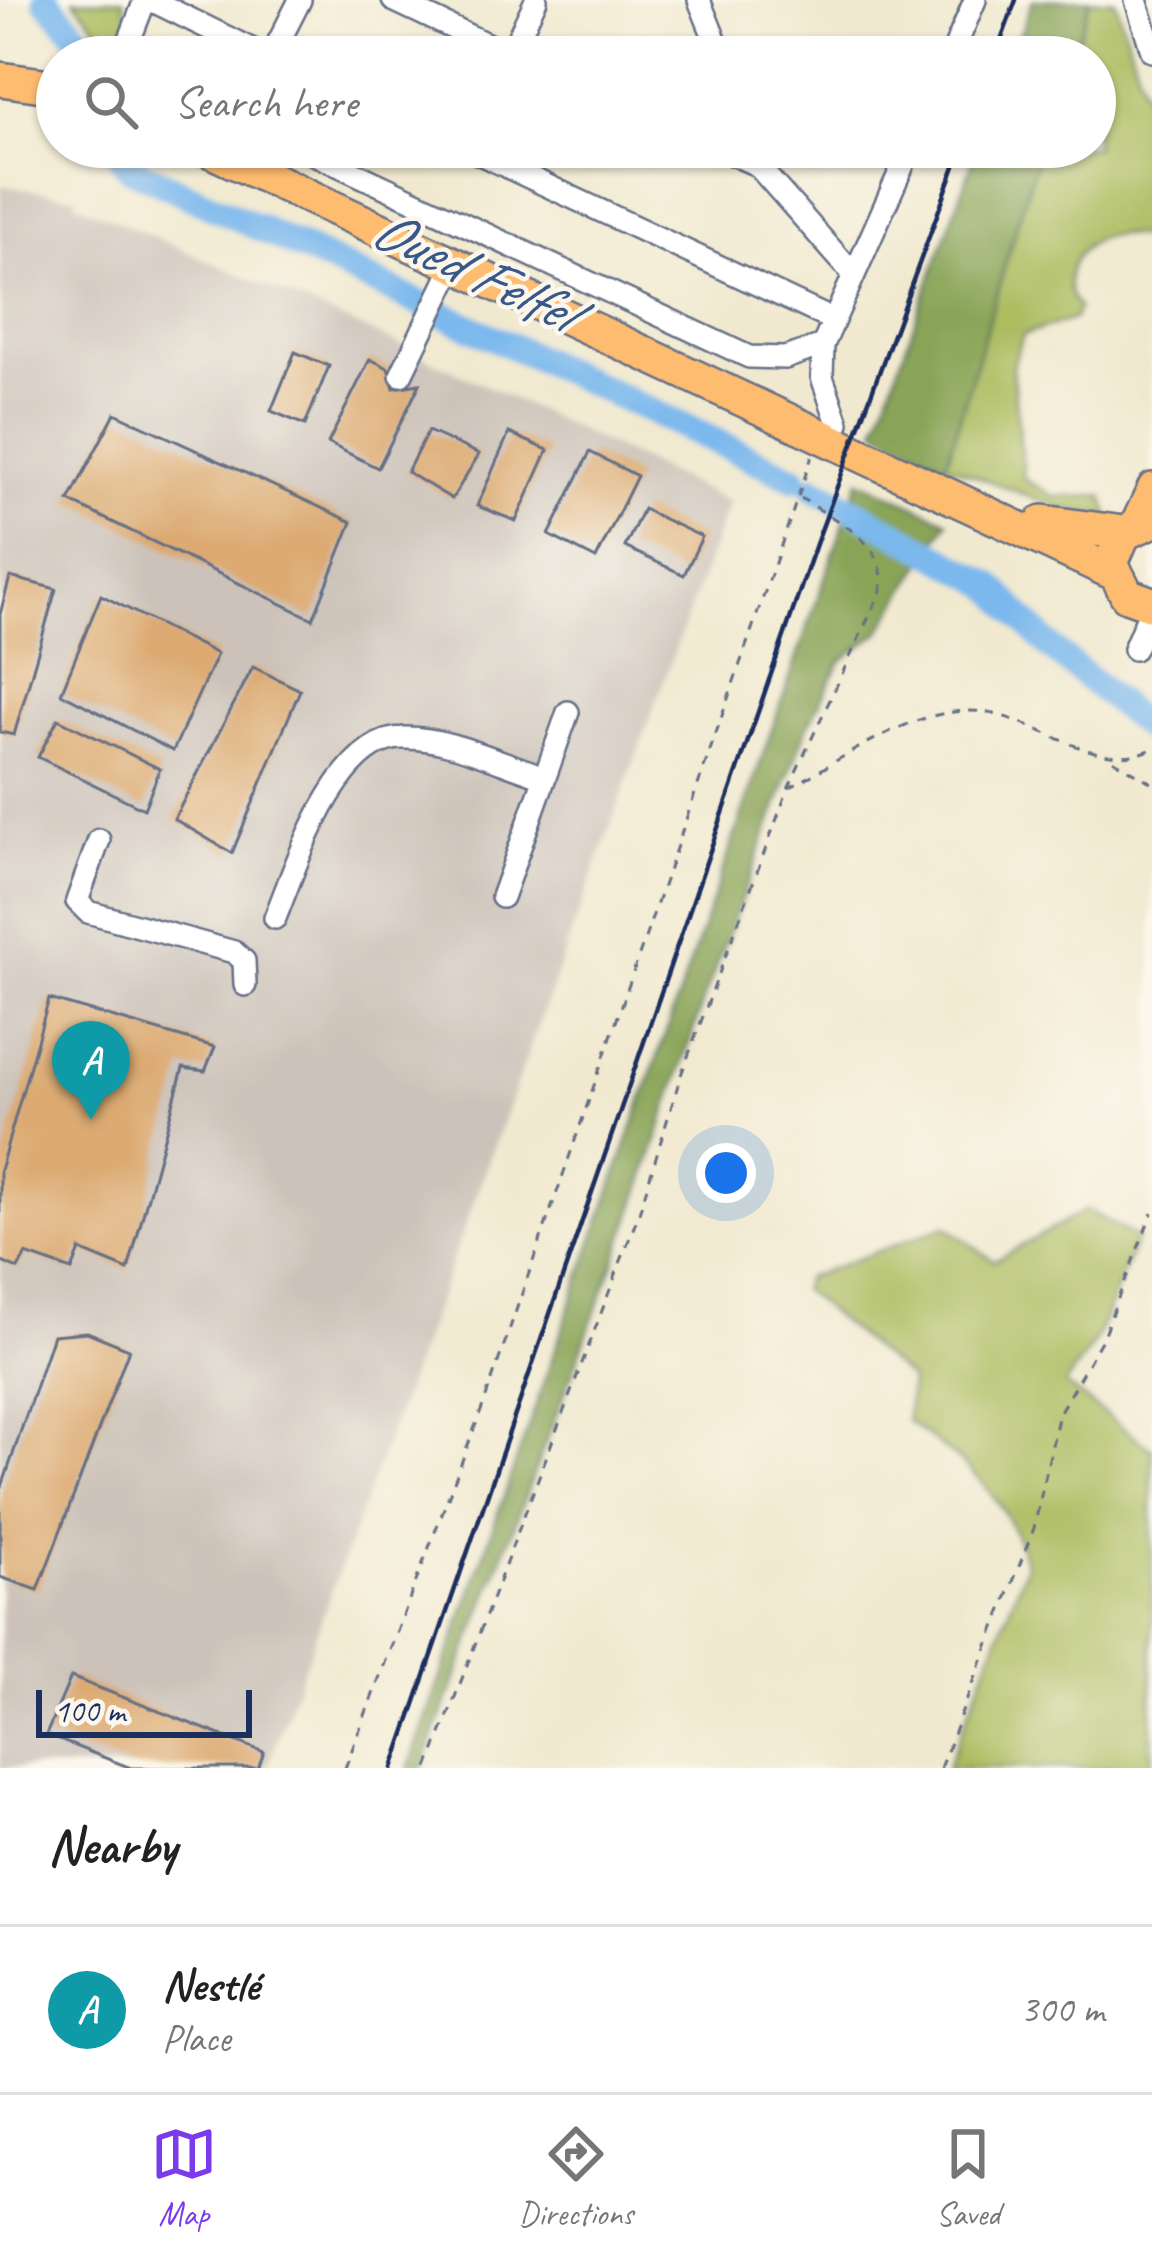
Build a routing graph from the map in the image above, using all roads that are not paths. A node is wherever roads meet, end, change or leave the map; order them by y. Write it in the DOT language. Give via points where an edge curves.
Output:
graph roads {
  1 [pos="148,0"];
  2 [pos="300,0"];
  3 [pos="393,0"];
  4 [pos="536,0"];
  5 [pos="699,0"];
  6 [pos="975,0"];
  7 [pos="1136,0"];
  8 [pos="132,36"];
  9 [pos="224,36"];
  10 [pos="280,36"];
  11 [pos="470,36"];
  12 [pos="521,36"];
  13 [pos="714,36"];
  14 [pos="960,36"];
  15 [pos="1152,51"];
  16 [pos="0,79"];
  17 [pos="36,84"];
  18 [pos="0,97"];
  19 [pos="36,101"];
  20 [pos="249,168"];
  21 [pos="269,168"];
  22 [pos="344,168"];
  23 [pos="516,168"];
  24 [pos="764,168"];
  25 [pos="902,168"];
  26 [pos="455,263"];
  27 [pos="854,275"];
  28 [pos="833,320"];
  29 [pos="824,345"];
  30 [pos="401,375"];
  31 [pos="829,428"];
  32 [pos="1152,487"];
  33 [pos="1137,526"];
  34 [pos="1112,572"];
  35 [pos="1152,605"];
  36 [pos="1134,649"];
  37 [pos="568,712"];
  38 [pos="545,777"];
  39 [pos="99,840"];
  40 [pos="502,897"];
  41 [pos="275,918"];
  42 [pos="245,985"];
  1 -- 8 [label="street"];
  1 -- 9 [label="street"];
  2 -- 10 [label="street"];
  3 -- 11 [label="street"];
  4 -- 12 [label="street"];
  5 -- 13 [label="street"];
  6 -- 14 [label="street"];
  7 -- 15 [label="street"];
  16 -- 17 [label="highway"];
  18 -- 19 [label="highway"];
  20 -- 26 [label="highway"];
  21 -- 31 [label="highway"];
  22 -- 29 [label="street" via="749,357 785,358"];
  23 -- 28 [label="street"];
  24 -- 27 [label="street"];
  25 -- 27 [label="street"];
  26 -- 30 [label="street"];
  26 -- 31 [label="highway"];
  27 -- 28 [label="street"];
  28 -- 29 [label="street"];
  29 -- 31 [label="street"];
  31 -- 33 [label="highway" via="1043,522"];
  31 -- 34 [label="highway"];
  32 -- 33 [label="main road"];
  33 -- 34 [label="highway" via="1112,555"];
  34 -- 35 [label="highway" via="1126,595"];
  35 -- 36 [label="street"];
  37 -- 38 [label="street"];
  38 -- 40 [label="street"];
  38 -- 41 [label="street" via="418,739 380,741 342,774"];
  39 -- 42 [label="street" via="77,901 88,912 234,952 244,961"];
}
